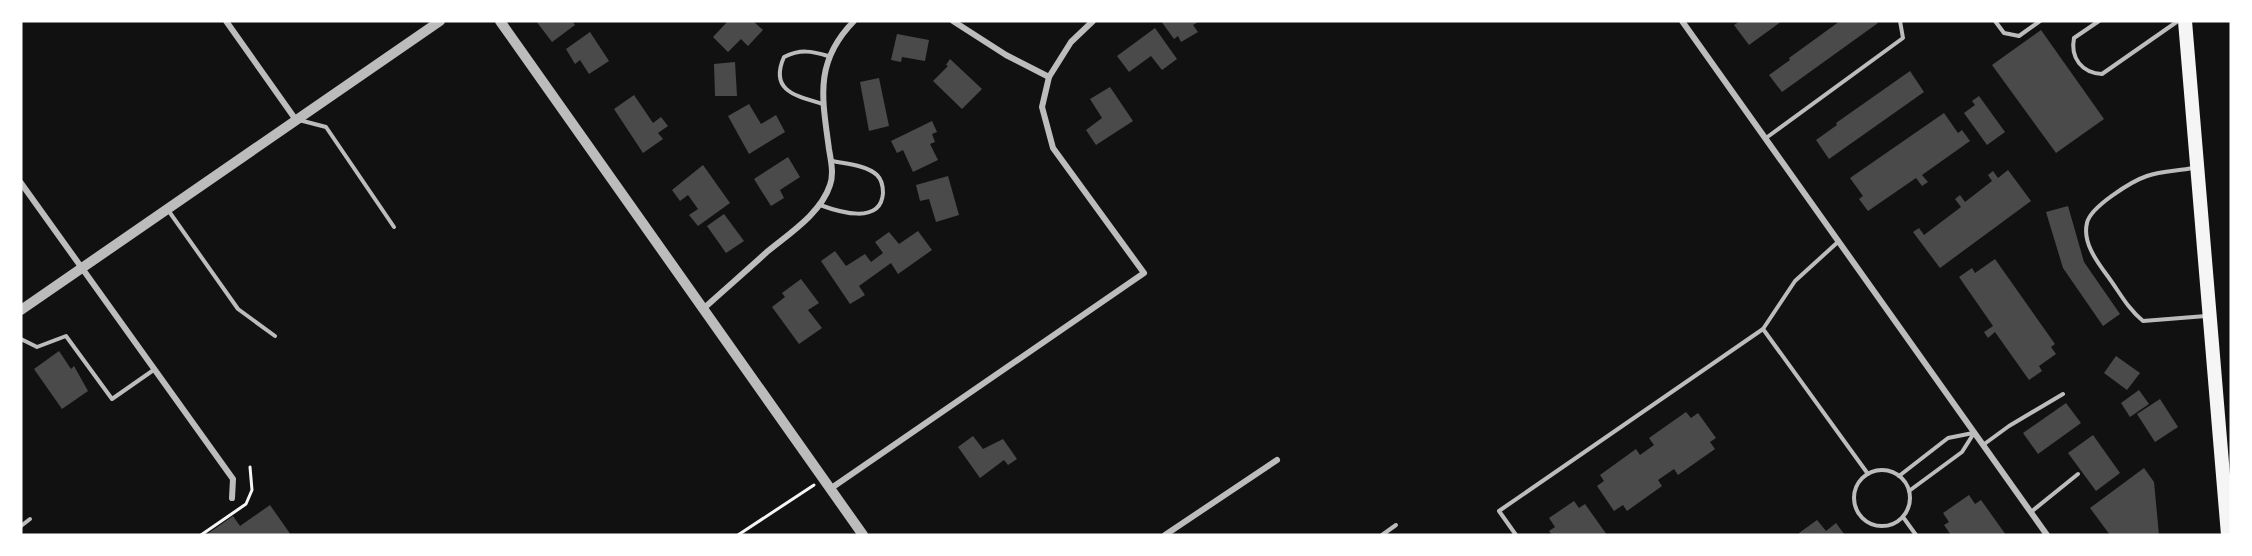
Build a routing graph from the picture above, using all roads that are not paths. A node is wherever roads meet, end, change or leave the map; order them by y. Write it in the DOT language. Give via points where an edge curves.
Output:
graph roads {
  1 [pos="226,21"];
  2 [pos="440,21"];
  3 [pos="500,21"];
  4 [pos="854,21"];
  5 [pos="953,21"];
  6 [pos="1094,21"];
  7 [pos="1683,21"];
  8 [pos="1900,21"];
  9 [pos="1995,21"];
  10 [pos="2040,21"];
  11 [pos="2098,21"];
  12 [pos="2178,21"];
  13 [pos="2185,21"];
  14 [pos="828,56"];
  15 [pos="1049,77"];
  16 [pos="824,104"];
  17 [pos="296,120"];
  18 [pos="1766,138"];
  19 [pos="831,161"];
  20 [pos="2197,168"];
  21 [pos="21,183"];
  22 [pos="819,204"];
  23 [pos="168,208"];
  24 [pos="394,227"];
  25 [pos="1839,240"];
  26 [pos="82,268"];
  27 [pos="702,309"];
  28 [pos="21,310"];
  29 [pos="2210,316"];
  30 [pos="1763,329"];
  31 [pos="275,336"];
  32 [pos="21,339"];
  33 [pos="155,369"];
  34 [pos="2063,394"];
  35 [pos="1974,433"];
  36 [pos="1983,446"];
  37 [pos="1277,460"];
  38 [pos="1868,474"];
  39 [pos="2078,474"];
  40 [pos="1899,476"];
  41 [pos="830,489"];
  42 [pos="1909,491"];
  43 [pos="232,498"];
  44 [pos="2031,512"];
  45 [pos="1903,517"];
  46 [pos="30,519"];
  47 [pos="1396,525"];
  48 [pos="21,526"];
  49 [pos="863,535"];
  50 [pos="1165,535"];
  51 [pos="1382,535"];
  52 [pos="1516,535"];
  53 [pos="1916,535"];
  54 [pos="2047,535"];
  55 [pos="2228,535"];
  1 -- 17 [label="street"];
  2 -- 17 [label="street"];
  3 -- 27 [label="street"];
  4 -- 14 [label="street"];
  5 -- 15 [label="street"];
  6 -- 15 [label="street" via="1071,42"];
  7 -- 18 [label="street"];
  8 -- 18 [label="lane" via="1903,38"];
  9 -- 10 [label="lane" via="2004,33 2019,36"];
  11 -- 12 [label="lane" via="2074,38 2072,49 2077,61 2092,73 2102,74"];
  13 -- 20 [label="highway"];
  14 -- 16 [label="street"];
  14 -- 16 [label="lane" via="797,51 784,57 779,69 782,85 796,96"];
  15 -- 41 [label="street" via="1042,107 1053,148 1144,273"];
  16 -- 19 [label="street"];
  17 -- 23 [label="street"];
  17 -- 24 [label="lane" via="326,127"];
  18 -- 25 [label="street"];
  19 -- 22 [label="street" via="831,183"];
  19 -- 22 [label="lane" via="864,168 878,176 882,200 873,210 859,214"];
  20 -- 29 [label="highway"];
  20 -- 29 [label="lane" via="2147,176 2093,210 2086,224 2094,259 2143,321"];
  21 -- 26 [label="street"];
  22 -- 27 [label="street"];
  23 -- 26 [label="street"];
  23 -- 31 [label="lane" via="238,309"];
  25 -- 30 [label="lane" via="1796,281"];
  25 -- 35 [label="street"];
  26 -- 28 [label="street"];
  26 -- 33 [label="street"];
  27 -- 41 [label="street"];
  29 -- 55 [label="highway"];
  30 -- 38 [label="lane"];
  30 -- 52 [label="lane" via="1499,512"];
  32 -- 33 [label="lane" via="37,346 66,336 112,399"];
  33 -- 43 [label="street" via="233,479"];
  34 -- 36 [label="lane"];
  35 -- 36 [label="street"];
  35 -- 40 [label="lane" via="1948,438"];
  35 -- 42 [label="lane" via="1962,452"];
  36 -- 44 [label="street"];
  37 -- 50 [label="street"];
  38 -- 40 [label="lane" via="1882,470"];
  38 -- 45 [label="lane" via="1854,492 1862,518 1878,526"];
  39 -- 44 [label="lane"];
  40 -- 42 [label="lane"];
  41 -- 49 [label="street"];
  42 -- 45 [label="lane" via="1908,509"];
  44 -- 54 [label="street"];
  45 -- 53 [label="lane"];
  46 -- 48 [label="lane"];
  47 -- 51 [label="lane"];
}
